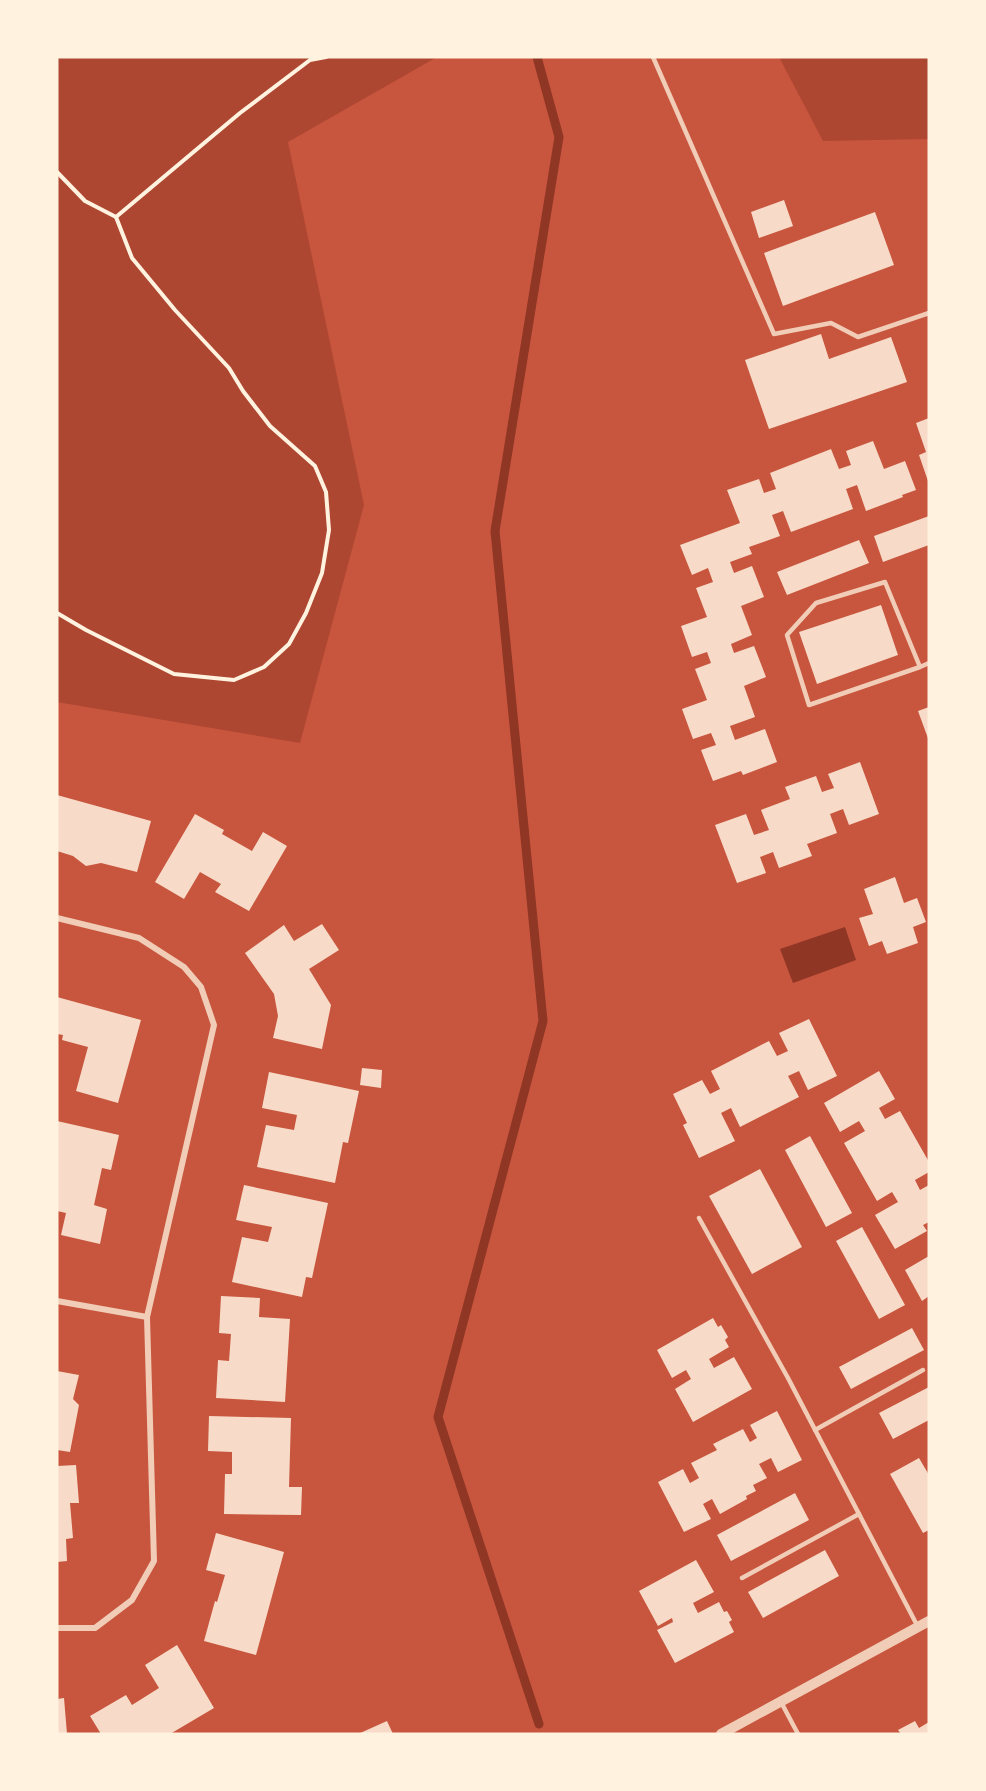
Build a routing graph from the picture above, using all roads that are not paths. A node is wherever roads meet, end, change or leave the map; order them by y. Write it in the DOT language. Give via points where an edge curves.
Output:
graph roads {
  1 [pos="653,57"];
  2 [pos="929,313"];
  3 [pos="929,663"];
  4 [pos="920,666"];
  5 [pos="57,918"];
  6 [pos="699,1218"];
  7 [pos="57,1301"];
  8 [pos="147,1317"];
  9 [pos="923,1370"];
  10 [pos="815,1430"];
  11 [pos="859,1514"];
  12 [pos="742,1578"];
  13 [pos="929,1621"];
  14 [pos="918,1627"];
  15 [pos="57,1628"];
  16 [pos="781,1702"];
  17 [pos="721,1734"];
  18 [pos="798,1734"];
  1 -- 2 [label="lane" via="774,334 831,323 858,337"];
  3 -- 4 [label="lane"];
  4 -- 4 [label="lane" via="809,705 787,635 816,603 885,582"];
  5 -- 8 [label="street" via="139,938 184,967 201,987 214,1025"];
  6 -- 10 [label="lane"];
  7 -- 8 [label="street"];
  8 -- 15 [label="street" via="154,1561 132,1600 94,1628"];
  9 -- 10 [label="lane"];
  10 -- 11 [label="lane"];
  11 -- 12 [label="lane"];
  11 -- 14 [label="lane"];
  13 -- 14 [label="street"];
  14 -- 16 [label="street"];
  16 -- 17 [label="street"];
  16 -- 18 [label="lane"];
}
